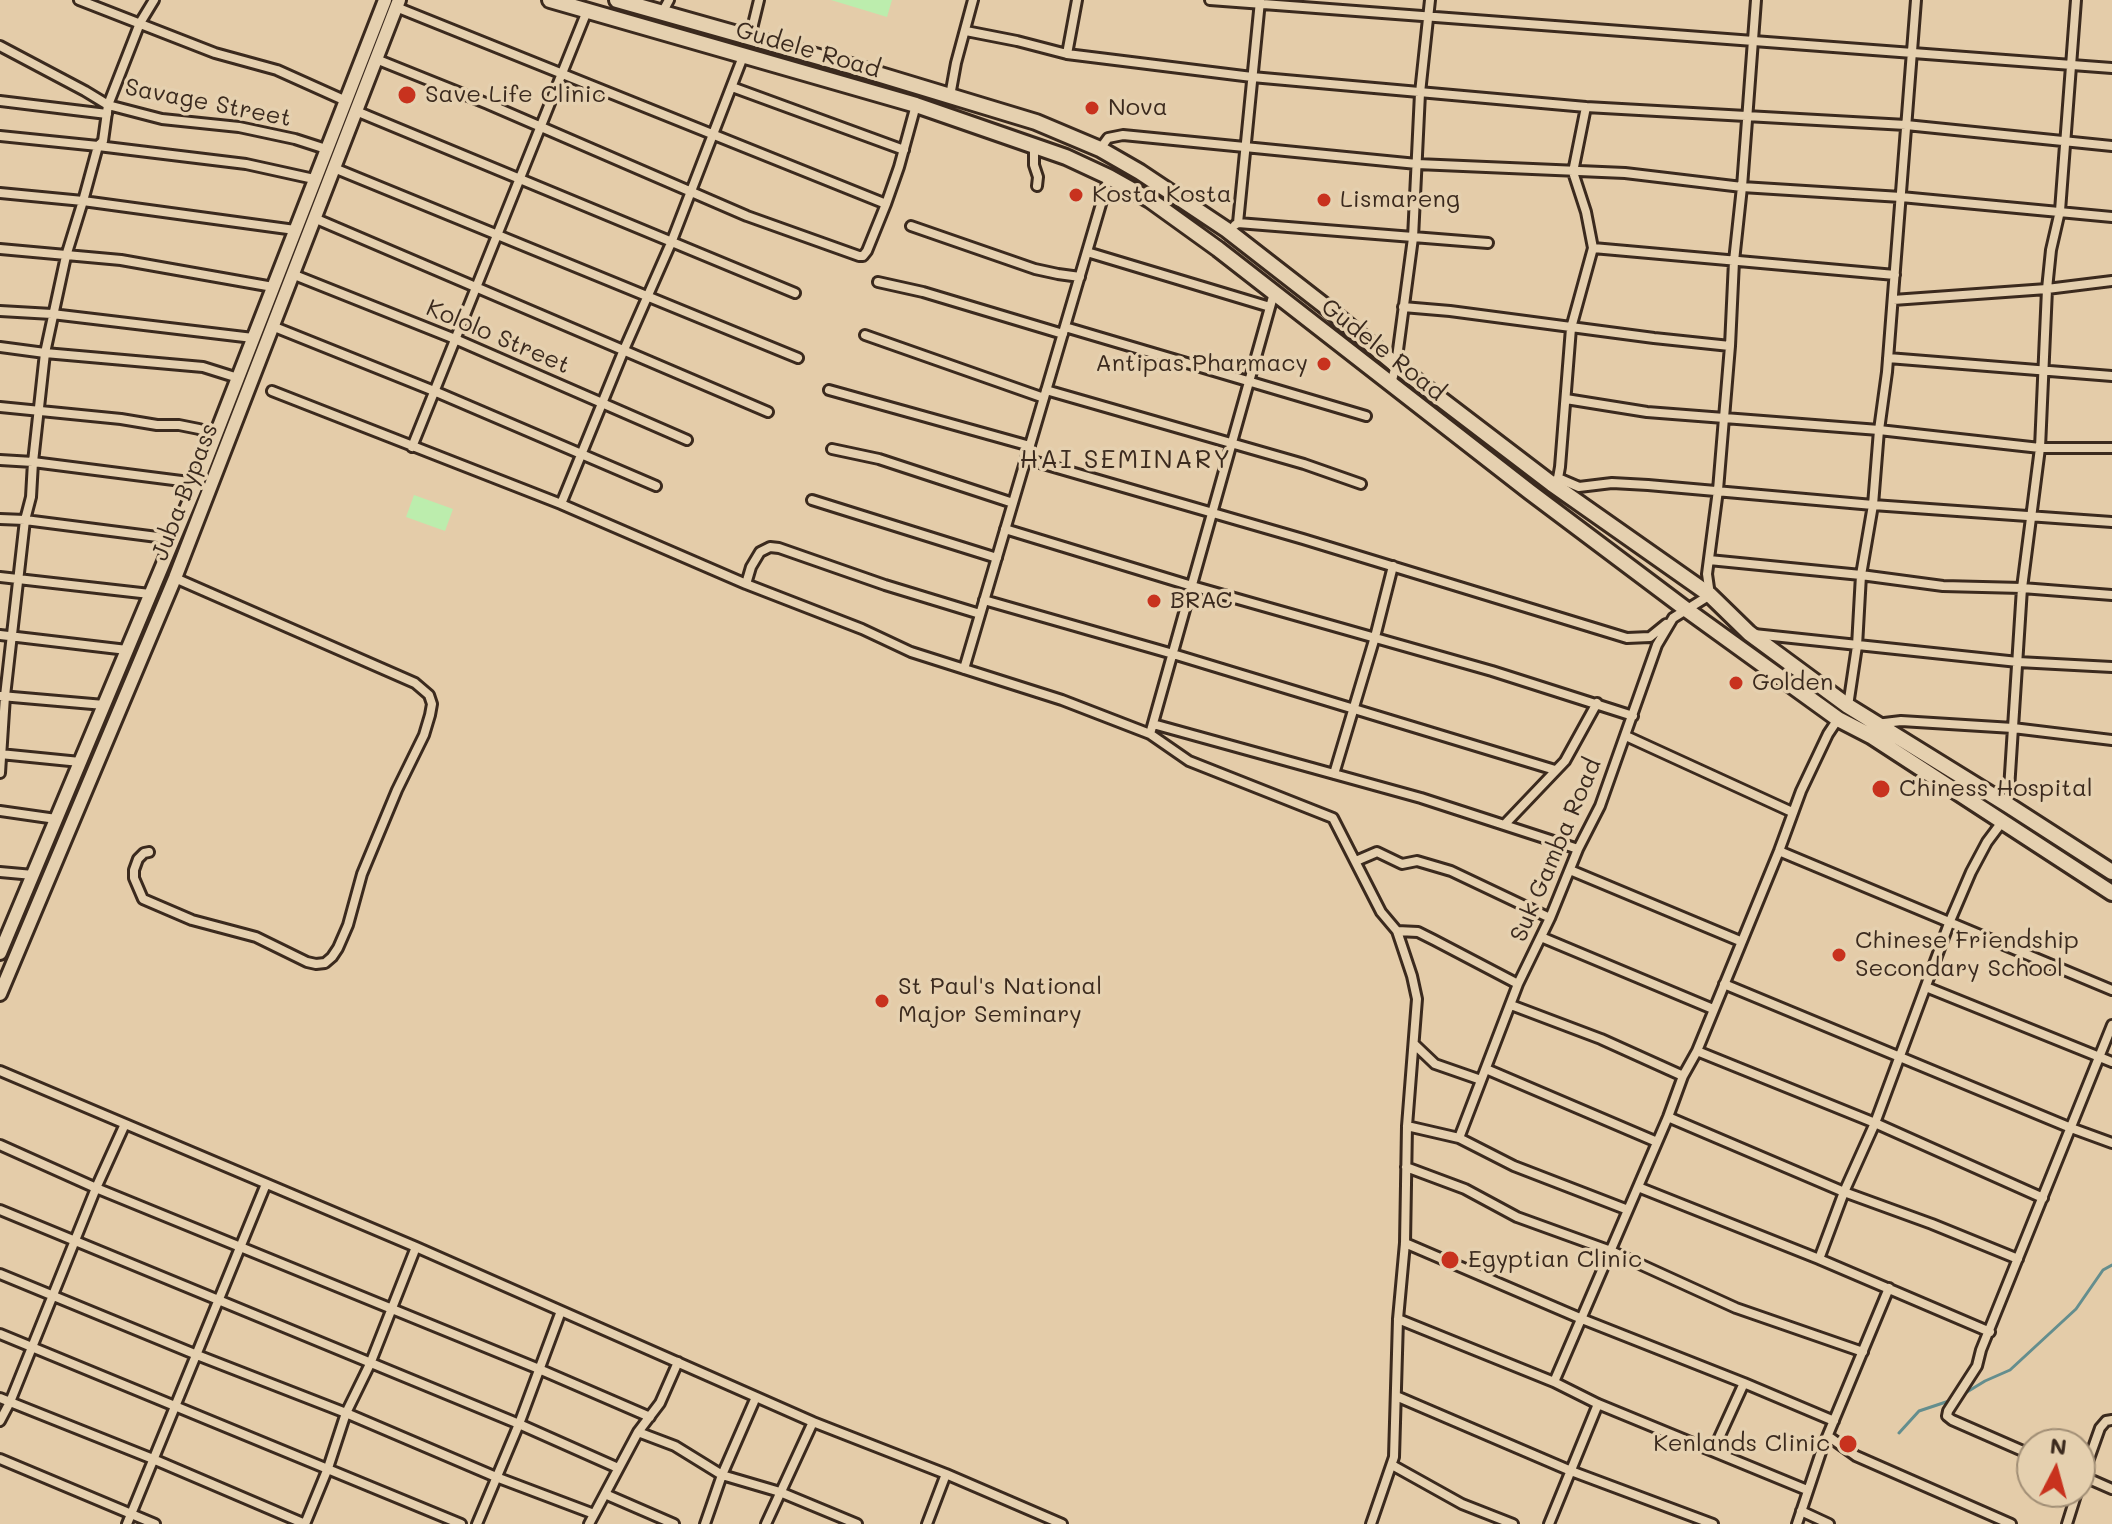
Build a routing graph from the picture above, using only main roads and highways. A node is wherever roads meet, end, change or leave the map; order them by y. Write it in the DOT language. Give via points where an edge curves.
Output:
graph roads {
  1 [pos="550,0"];
  2 [pos="617,0"];
  3 [pos="393,2"];
  4 [pos="666,7"];
  5 [pos="968,103"];
  6 [pos="351,106"];
  7 [pos="961,120"];
  8 [pos="2112,872"];
  9 [pos="2112,893"];
  10 [pos="5,928"];
  11 [pos="0,953"];
  12 [pos="0,994"];
  1 -- 7 [label="highway, Gudele Road"];
  2 -- 4 [label="highway, Gudele Road"];
  3 -- 6 [label="main road, Juba Bypass"];
  3 -- 6 [label="main road, Juba Bypass" via="376,59"];
  4 -- 5 [label="highway, Gudele Road"];
  5 -- 7 [label="highway"];
  5 -- 8 [label="highway, Gudele Road" via="1036,122 1100,149 1232,227 1396,365 1710,595 1749,633 1848,706"];
  6 -- 10 [label="main road, Juba Bypass" via="326,149 197,483 33,875"];
  6 -- 12 [label="main road, Juba Bypass" via="334,168 175,578"];
  7 -- 9 [label="highway, Gudele Road" via="1066,157 1150,200 1272,300 1838,719"];
  10 -- 11 [label="main road, Juba Bypass"];
}
